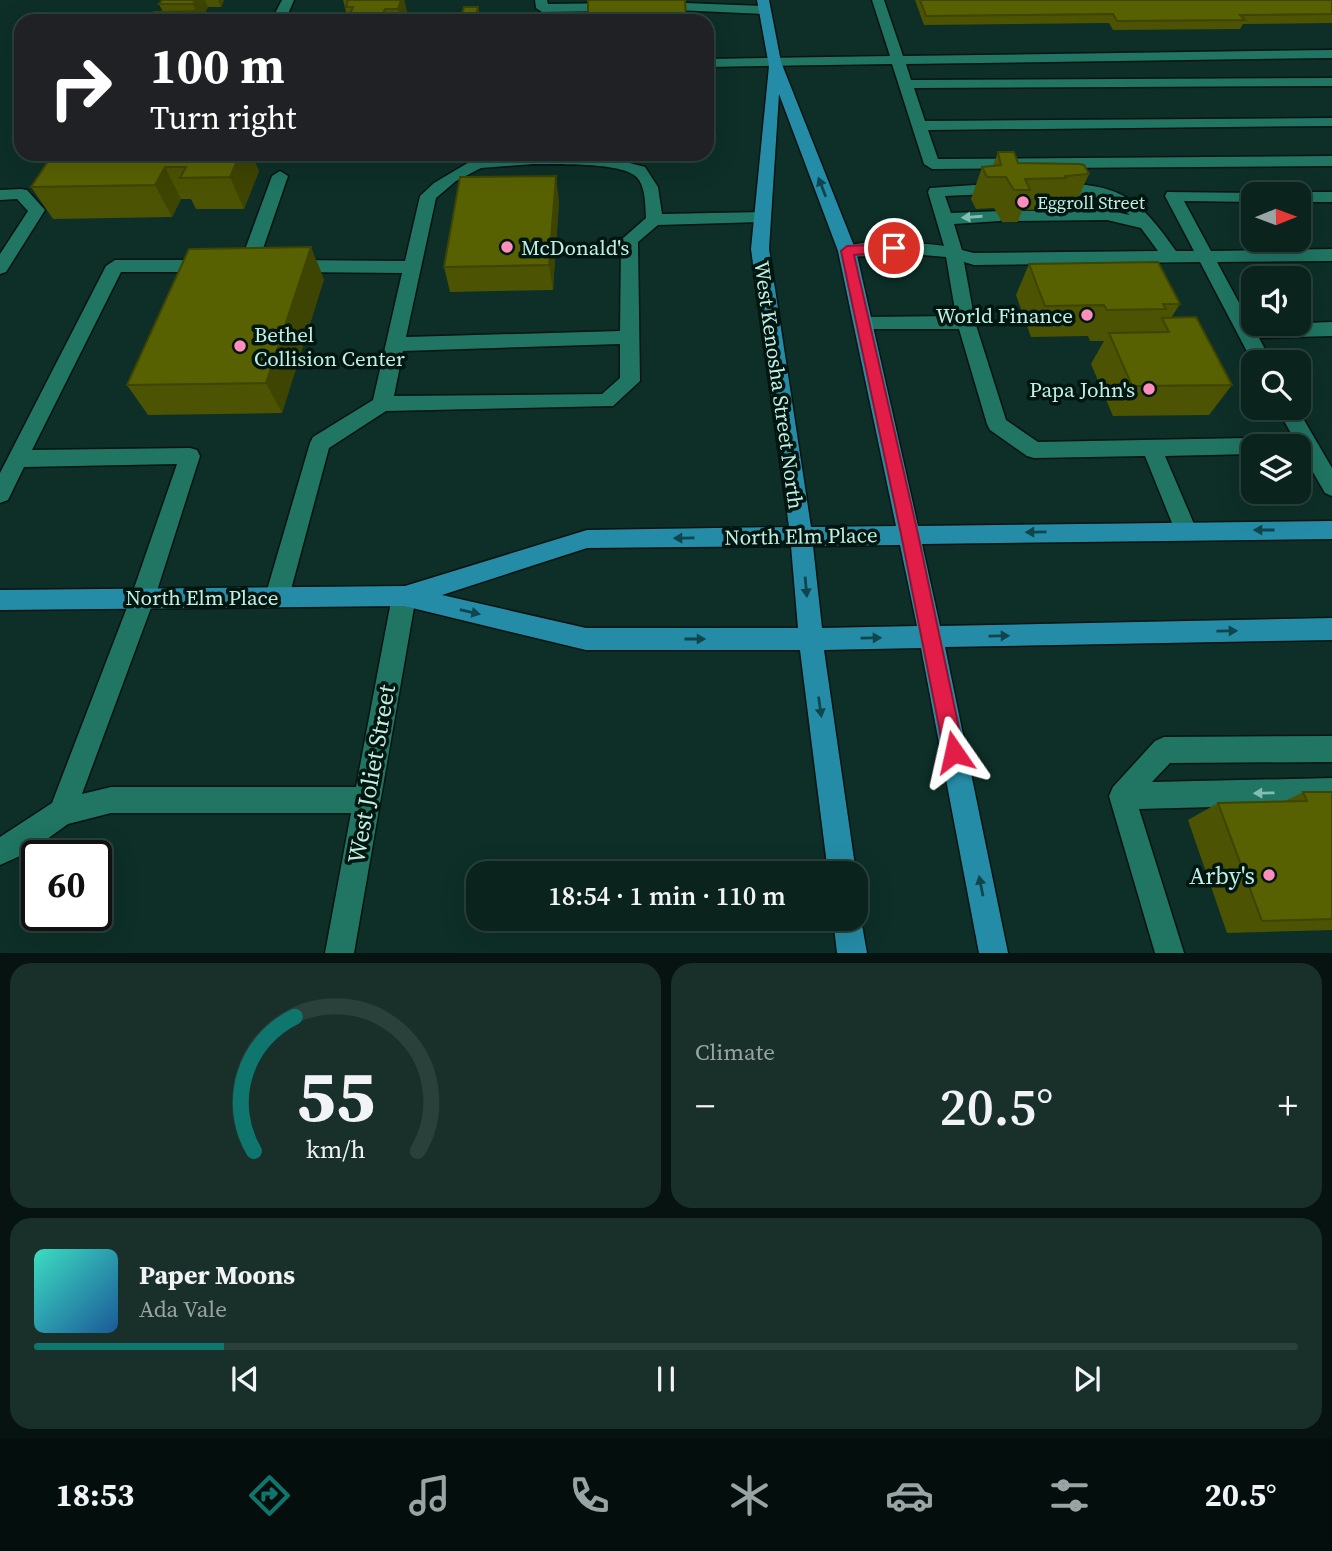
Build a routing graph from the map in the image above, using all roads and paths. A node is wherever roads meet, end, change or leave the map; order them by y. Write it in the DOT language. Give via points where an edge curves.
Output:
graph roads {
  1 [pos="541,0"];
  2 [pos="878,0"];
  3 [pos="675,3"];
  4 [pos="764,5"];
  5 [pos="1332,54"];
  6 [pos="898,60"];
  7 [pos="774,62"];
  8 [pos="714,63"];
  9 [pos="1332,82"];
  10 [pos="905,84"];
  11 [pos="1332,121"];
  12 [pos="919,126"];
  13 [pos="540,161"];
  14 [pos="606,161"];
  15 [pos="1332,161"];
  16 [pos="280,176"];
  17 [pos="1032,188"];
  18 [pos="989,189"];
  19 [pos="0,195"];
  20 [pos="1241,197"];
  21 [pos="1311,197"];
  22 [pos="1332,197"];
  23 [pos="762,217"];
  24 [pos="944,219"];
  25 [pos="654,220"];
  26 [pos="1149,224"];
  27 [pos="847,251"];
  28 [pos="954,251"];
  29 [pos="1332,255"];
  30 [pos="1208,257"];
  31 [pos="1172,258"];
  32 [pos="248,266"];
  33 [pos="413,267"];
  34 [pos="0,268"];
  35 [pos="966,322"];
  36 [pos="863,324"];
  37 [pos="1241,326"];
  38 [pos="1332,329"];
  39 [pos="1311,330"];
  40 [pos="629,337"];
  41 [pos="395,344"];
  42 [pos="382,404"];
  43 [pos="1241,446"];
  44 [pos="1152,448"];
  45 [pos="1311,450"];
  46 [pos="18,459"];
  47 [pos="1332,487"];
  48 [pos="0,494"];
  49 [pos="1332,530"];
  50 [pos="1186,531"];
  51 [pos="910,534"];
  52 [pos="801,536"];
  53 [pos="404,596"];
  54 [pos="142,597"];
  55 [pos="277,597"];
  56 [pos="0,600"];
  57 [pos="1332,629"];
  58 [pos="931,637"];
  59 [pos="811,639"];
  60 [pos="1332,749"];
  61 [pos="1332,791"];
  62 [pos="1122,796"];
  63 [pos="366,800"];
  64 [pos="62,812"];
  65 [pos="0,851"];
  66 [pos="840,861"];
  67 [pos="849,931"];
  68 [pos="338,953"];
  69 [pos="852,953"];
  70 [pos="994,953"];
  71 [pos="1170,953"];
  1 -- 3 [label="street" via="542,8"];
  2 -- 6 [label="street"];
  3 -- 4 [label="street" via="715,10"];
  4 -- 7 [label="main road, West Kenosha Street North"];
  5 -- 6 [label="street"];
  6 -- 7 [label="street"];
  6 -- 10 [label="street"];
  7 -- 8 [label="street"];
  7 -- 23 [label="main road, West Kenosha Street North"];
  27 -- 7 [label="main road, West Kenosha Street North, one-way"];
  9 -- 10 [label="street"];
  10 -- 12 [label="street"];
  11 -- 12 [label="street"];
  12 -- 15 [label="street" via="932,164"];
  13 -- 33 [label="street" via="480,162 450,176 428,196"];
  14 -- 25 [label="street" via="637,168 652,187"];
  16 -- 32 [label="street"];
  17 -- 26 [label="street" via="1106,193 1131,204"];
  18 -- 24 [label="street" via="936,192"];
  19 -- 34 [label="street" via="21,194 37,210"];
  20 -- 30 [label="street" via="1173,196"];
  21 -- 22 [label="street"];
  23 -- 25 [label="street"];
  23 -- 52 [label="main road, West Kenosha Street North" via="760,249"];
  26 -- 24 [label="street, one-way" via="1107,215"];
  24 -- 28 [label="street"];
  25 -- 40 [label="street" via="629,240"];
  26 -- 31 [label="street"];
  27 -- 28 [label="street"];
  27 -- 36 [label="main road, West Kenosha Street North"];
  28 -- 31 [label="street" via="974,259"];
  28 -- 35 [label="street"];
  29 -- 30 [label="street"];
  30 -- 31 [label="street"];
  30 -- 37 [label="street"];
  32 -- 33 [label="street"];
  32 -- 46 [label="street" via="115,266"];
  33 -- 41 [label="street"];
  35 -- 36 [label="street"];
  35 -- 44 [label="street" via="997,424 1034,450"];
  36 -- 51 [label="main road, West Kenosha Street North"];
  38 -- 39 [label="street"];
  40 -- 41 [label="street"];
  40 -- 42 [label="street" via="630,381 606,401"];
  41 -- 42 [label="street"];
  42 -- 55 [label="street" via="320,443"];
  43 -- 44 [label="street"];
  44 -- 50 [label="street"];
  45 -- 47 [label="street"];
  46 -- 48 [label="street"];
  46 -- 54 [label="street" via="190,456"];
  49 -- 50 [label="main road, North Elm Place, one-way"];
  50 -- 51 [label="main road, North Elm Place, one-way"];
  51 -- 52 [label="main road, North Elm Place"];
  51 -- 58 [label="main road, West Kenosha Street North"];
  52 -- 53 [label="main road, North Elm Place, one-way" via="587,539"];
  52 -- 59 [label="main road, West Kenosha Street North, one-way"];
  53 -- 55 [label="main road, North Elm Place"];
  53 -- 59 [label="main road, North Elm Place, one-way" via="586,639"];
  53 -- 63 [label="street, West Joliet Street"];
  54 -- 55 [label="main road, North Elm Place"];
  54 -- 56 [label="main road, North Elm Place"];
  54 -- 64 [label="street"];
  58 -- 57 [label="main road, North Elm Place, one-way"];
  59 -- 58 [label="main road, North Elm Place, one-way"];
  70 -- 58 [label="main road, West Kenosha Street North, one-way"];
  59 -- 66 [label="main road, West Kenosha Street North, one-way"];
  60 -- 62 [label="street" via="1164,750"];
  61 -- 62 [label="street, one-way"];
  62 -- 71 [label="street"];
  63 -- 64 [label="street" via="111,800"];
  63 -- 68 [label="street, West Joliet Street"];
  64 -- 65 [label="street"];
  67 -- 69 [label="main road"];
}
